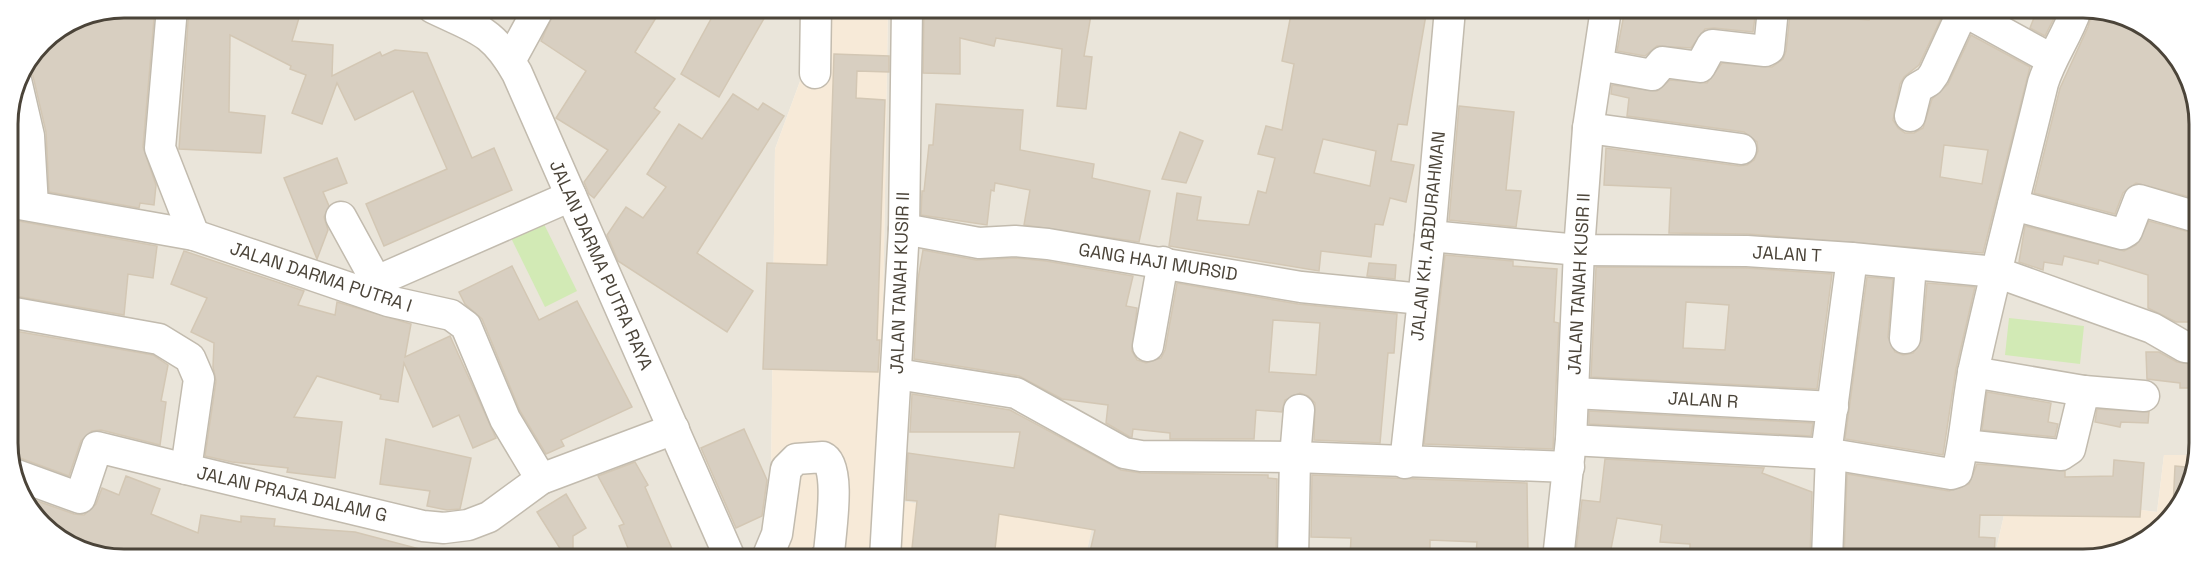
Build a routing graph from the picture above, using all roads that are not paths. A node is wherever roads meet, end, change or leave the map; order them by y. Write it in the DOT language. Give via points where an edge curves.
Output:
graph roads {
  1 [pos="171,18"];
  2 [pos="453,18"];
  3 [pos="534,18"];
  4 [pos="816,18"];
  5 [pos="907,18"];
  6 [pos="1449,18"];
  7 [pos="1605,18"];
  8 [pos="1772,18"];
  9 [pos="1959,18"];
  10 [pos="1977,18"];
  11 [pos="2073,18"];
  12 [pos="2051,59"];
  13 [pos="510,61"];
  14 [pos="1598,65"];
  15 [pos="814,73"];
  16 [pos="21,101"];
  17 [pos="1910,116"];
  18 [pos="1588,128"];
  19 [pos="1741,149"];
  20 [pos="571,196"];
  21 [pos="21,204"];
  22 [pos="2013,205"];
  23 [pos="2189,216"];
  24 [pos="341,217"];
  25 [pos="904,229"];
  26 [pos="194,235"];
  27 [pos="1430,236"];
  28 [pos="1578,250"];
  29 [pos="1852,258"];
  30 [pos="1163,262"];
  31 [pos="1911,265"];
  32 [pos="1996,272"];
  33 [pos="1422,299"];
  34 [pos="18,314"];
  35 [pos="1905,338"];
  36 [pos="1148,345"];
  37 [pos="2189,348"];
  38 [pos="1973,372"];
  39 [pos="897,374"];
  40 [pos="2084,391"];
  41 [pos="1574,393"];
  42 [pos="2144,396"];
  43 [pos="1833,407"];
  44 [pos="1299,410"];
  45 [pos="674,429"];
  46 [pos="1964,445"];
  47 [pos="1570,453"];
  48 [pos="1829,454"];
  49 [pos="1295,457"];
  50 [pos="1405,463"];
  51 [pos="186,469"];
  52 [pos="24,478"];
  53 [pos="541,479"];
  54 [pos="726,549"];
  55 [pos="771,549"];
  56 [pos="829,549"];
  57 [pos="886,549"];
  58 [pos="1293,549"];
  59 [pos="1559,549"];
  60 [pos="1827,549"];
  1 -- 26 [label="street" via="160,148"];
  2 -- 13 [label="street, JALAN DARMA PUTRA RAYA" via="489,35"];
  3 -- 13 [label="street"];
  4 -- 15 [label="street"];
  5 -- 25 [label="street, JALAN TANAH KUSIR II"];
  6 -- 27 [label="street, JALAN KH. ABDURAHMAN"];
  7 -- 14 [label="street, JALAN TANAH KUSIR II"];
  8 -- 14 [label="street" via="1769,49 1764,51 1712,45 1700,67 1663,62 1652,75"];
  9 -- 17 [label="street" via="1934,74 1917,88"];
  10 -- 12 [label="street"];
  11 -- 12 [label="street"];
  12 -- 22 [label="street"];
  13 -- 20 [label="street, JALAN DARMA PUTRA RAYA"];
  14 -- 18 [label="street, JALAN TANAH KUSIR II"];
  16 -- 21 [label="street" via="29,136"];
  18 -- 19 [label="street"];
  18 -- 28 [label="street, JALAN TANAH KUSIR II"];
  20 -- 24 [label="street" via="379,280"];
  20 -- 45 [label="street, JALAN DARMA PUTRA RAYA"];
  21 -- 26 [label="street, JALAN DARMA PUTRA I"];
  22 -- 23 [label="street" via="2122,234 2127,231 2139,200"];
  22 -- 32 [label="street"];
  25 -- 30 [label="street, GANG HAJI MURSID" via="979,243 1009,242"];
  25 -- 39 [label="street, JALAN TANAH KUSIR II"];
  26 -- 53 [label="street, JALAN DARMA PUTRA I" via="388,301 457,318 466,326 505,419"];
  27 -- 28 [label="street, JALAN T"];
  27 -- 33 [label="street, JALAN KH. ABDURAHMAN"];
  28 -- 29 [label="street, JALAN T" via="1746,251"];
  28 -- 41 [label="street, JALAN TANAH KUSIR II"];
  29 -- 31 [label="street, JALAN T"];
  29 -- 43 [label="street"];
  30 -- 33 [label="street, GANG HAJI MURSID" via="1301,287"];
  30 -- 36 [label="street"];
  31 -- 32 [label="street, JALAN T"];
  31 -- 35 [label="street"];
  32 -- 37 [label="street, JALAN T" via="2152,328"];
  32 -- 38 [label="street"];
  33 -- 50 [label="street, JALAN KH. ABDURAHMAN"];
  34 -- 51 [label="street, JALAN PRAJA DALAM G" via="159,339 190,358 198,380"];
  38 -- 40 [label="street"];
  38 -- 46 [label="street"];
  39 -- 49 [label="street" via="1016,393 1124,453"];
  39 -- 57 [label="street, JALAN TANAH KUSIR II"];
  40 -- 42 [label="street"];
  40 -- 46 [label="street" via="2070,449 2061,455"];
  41 -- 43 [label="street, JALAN R"];
  41 -- 47 [label="street, JALAN TANAH KUSIR II"];
  43 -- 48 [label="street"];
  44 -- 49 [label="street"];
  45 -- 53 [label="street"];
  45 -- 54 [label="street, JALAN DARMA PUTRA RAYA"];
  46 -- 48 [label="street" via="1954,474"];
  47 -- 48 [label="street"];
  47 -- 50 [label="street"];
  47 -- 59 [label="street, JALAN TANAH KUSIR II"];
  48 -- 60 [label="street"];
  49 -- 50 [label="street"];
  49 -- 58 [label="street"];
  51 -- 52 [label="street" via="97,447 80,498"];
  51 -- 53 [label="street, JALAN PRAJA DALAM G" via="444,528 489,517"];
  55 -- 56 [label="street" via="777,534 786,469 795,459 823,457 830,462 834,481"];
}
